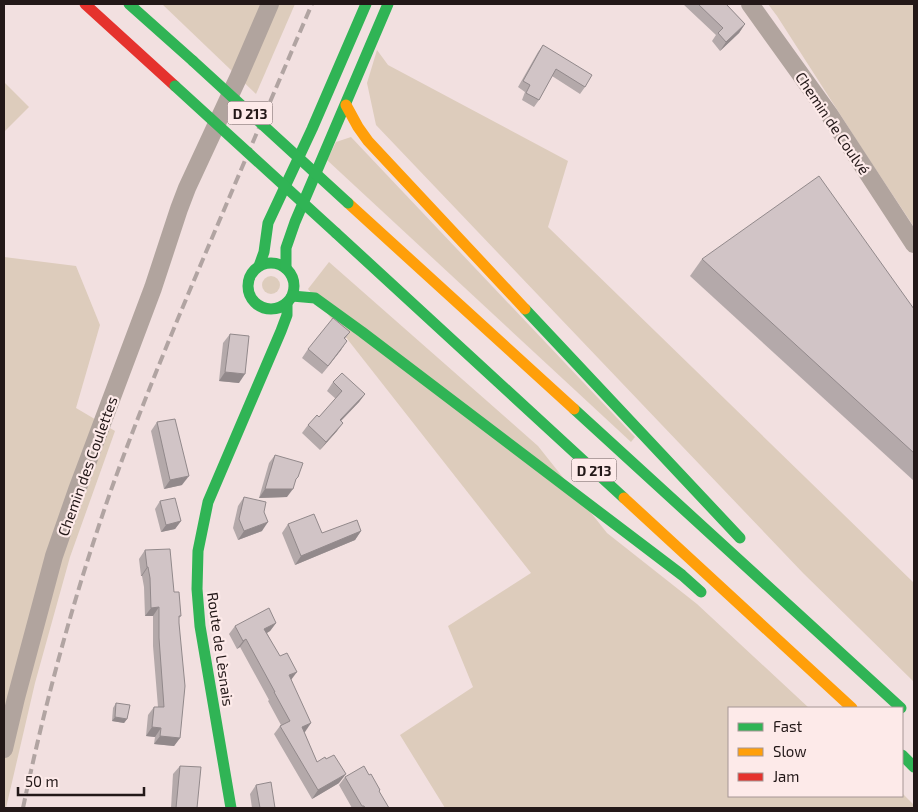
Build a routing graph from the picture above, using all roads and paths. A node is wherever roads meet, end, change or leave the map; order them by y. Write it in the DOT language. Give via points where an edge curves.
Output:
graph roads {
  1 [pos="85,4"];
  2 [pos="130,4"];
  3 [pos="270,4"];
  4 [pos="366,4"];
  5 [pos="388,4"];
  6 [pos="750,4"];
  7 [pos="346,105"];
  8 [pos="914,244"];
  9 [pos="259,266"];
  10 [pos="286,268"];
  11 [pos="289,300"];
  12 [pos="264,342"];
  13 [pos="258,384"];
  14 [pos="745,544"];
  15 [pos="773,575"];
  16 [pos="712,602"];
  17 [pos="787,603"];
  18 [pos="824,697"];
  19 [pos="846,707"];
  20 [pos="851,707"];
  21 [pos="900,707"];
  22 [pos="4,749"];
  23 [pos="903,756"];
  24 [pos="914,767"];
  25 [pos="231,808"];
  1 -- 20 [label="main road, D 213, bridge"];
  2 -- 17 [label="main road, D 213, bridge"];
  3 -- 22 [label="street, Chemin des Coulettes" via="187,188 77,490 54,556"];
  4 -- 9 [label="main road" via="268,224"];
  5 -- 7 [label="main road"];
  6 -- 8 [label="street, Chemin de Coulvé" via="829,114"];
  7 -- 10 [label="main road" via="289,239"];
  7 -- 14 [label="main road" via="368,141"];
  9 -- 10 [label="main road" via="272,262"];
  9 -- 11 [label="main road" via="250,276 248,290 260,311 280,307"];
  10 -- 11 [label="main road" via="294,281"];
  11 -- 13 [label="main road, Route de Lèsnais" via="287,315"];
  11 -- 16 [label="main road" via="315,298"];
  12 -- 13 [label="main road, Route de Lèsnais"];
  13 -- 25 [label="main road, Route de Lèsnais" via="208,502 198,551 200,626"];
  15 -- 17 [label="main road"];
  17 -- 21 [label="main road, D 213"];
  18 -- 19 [label="main road"];
  23 -- 24 [label="main road"];
}
